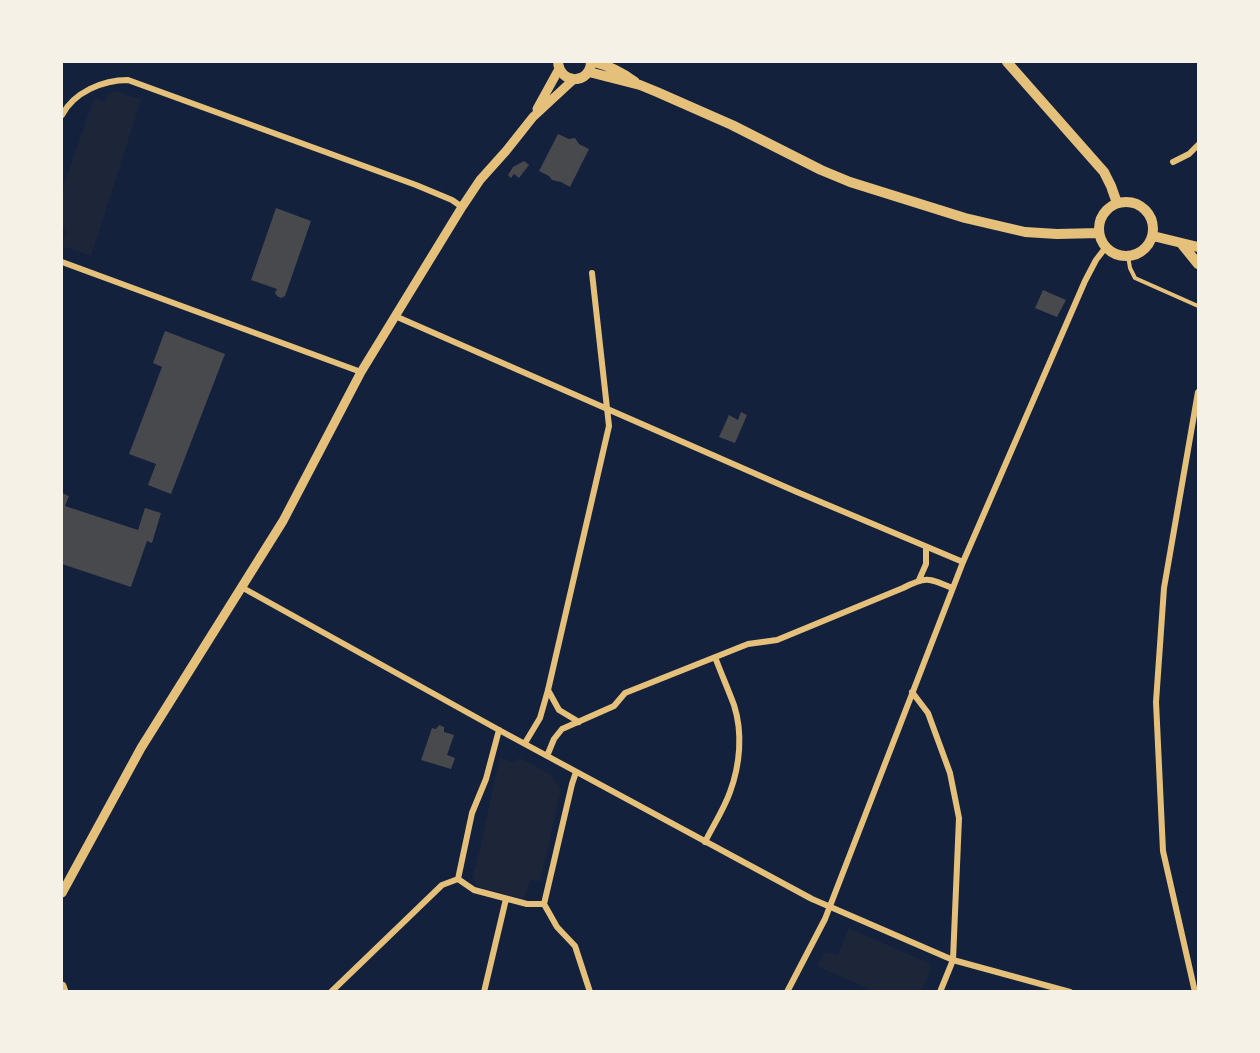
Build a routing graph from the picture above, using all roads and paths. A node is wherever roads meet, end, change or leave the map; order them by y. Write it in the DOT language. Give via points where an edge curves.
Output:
graph roads {
  1 [pos="1007,62"];
  2 [pos="558,64"];
  3 [pos="591,65"];
  4 [pos="574,79"];
  5 [pos="62,115"];
  6 [pos="533,117"];
  7 [pos="1198,146"];
  8 [pos="1173,162"];
  9 [pos="1117,203"];
  10 [pos="462,207"];
  11 [pos="1099,233"];
  12 [pos="1153,236"];
  13 [pos="1181,243"];
  14 [pos="1198,247"];
  15 [pos="1106,248"];
  16 [pos="1128,256"];
  17 [pos="62,262"];
  18 [pos="1198,264"];
  19 [pos="592,273"];
  20 [pos="1198,306"];
  21 [pos="394,316"];
  22 [pos="361,372"];
  23 [pos="1198,392"];
  24 [pos="608,409"];
  25 [pos="1190,436"];
  26 [pos="1198,439"];
  27 [pos="926,548"];
  28 [pos="963,562"];
  29 [pos="919,580"];
  30 [pos="243,588"];
  31 [pos="952,588"];
  32 [pos="715,657"];
  33 [pos="548,690"];
  34 [pos="912,692"];
  35 [pos="579,722"];
  36 [pos="499,730"];
  37 [pos="525,743"];
  38 [pos="547,756"];
  39 [pos="576,772"];
  40 [pos="705,842"];
  41 [pos="458,879"];
  42 [pos="62,893"];
  43 [pos="506,899"];
  44 [pos="544,904"];
  45 [pos="828,907"];
  46 [pos="953,960"];
  47 [pos="62,986"];
  48 [pos="64,992"];
  49 [pos="331,992"];
  50 [pos="484,992"];
  51 [pos="590,992"];
  52 [pos="788,992"];
  53 [pos="940,992"];
  54 [pos="1070,992"];
  55 [pos="1195,992"];
  1 -- 9 [label="main road" via="1104,172"];
  2 -- 4 [label="main road" via="562,74"];
  2 -- 6 [label="street"];
  3 -- 4 [label="main road" via="580,79"];
  3 -- 11 [label="main road" via="609,66 640,86 850,182 965,218 1025,232"];
  4 -- 6 [label="street"];
  5 -- 10 [label="street" via="78,95 97,86 128,80 416,185"];
  6 -- 10 [label="street"];
  7 -- 8 [label="street"];
  9 -- 11 [label="main road" via="1101,217"];
  9 -- 12 [label="main road" via="1133,202 1145,209 1153,222"];
  10 -- 21 [label="street"];
  11 -- 15 [label="main road"];
  12 -- 13 [label="main road"];
  12 -- 16 [label="main road" via="1144,250"];
  13 -- 14 [label="main road"];
  13 -- 18 [label="main road"];
  15 -- 16 [label="main road" via="1116,255"];
  15 -- 28 [label="street" via="1085,281"];
  16 -- 20 [label="lane" via="1135,278"];
  17 -- 22 [label="street"];
  19 -- 24 [label="street"];
  21 -- 22 [label="street"];
  21 -- 24 [label="street"];
  22 -- 30 [label="street"];
  23 -- 25 [label="street"];
  24 -- 27 [label="street"];
  24 -- 33 [label="street" via="609,426"];
  25 -- 26 [label="street"];
  25 -- 55 [label="street" via="1164,588 1156,702 1163,851"];
  27 -- 28 [label="street"];
  27 -- 29 [label="street" via="926,564"];
  28 -- 31 [label="street"];
  29 -- 31 [label="street" via="932,579"];
  29 -- 32 [label="street" via="777,640 748,644"];
  30 -- 36 [label="street"];
  30 -- 42 [label="street" via="141,748"];
  31 -- 34 [label="street"];
  32 -- 35 [label="street" via="625,693 614,706"];
  32 -- 40 [label="street" via="739,724 739,745 730,794"];
  33 -- 35 [label="street" via="559,710"];
  33 -- 37 [label="street" via="540,718"];
  34 -- 45 [label="street"];
  34 -- 46 [label="street" via="928,713 950,773 959,818"];
  35 -- 38 [label="street" via="562,729"];
  36 -- 37 [label="street"];
  36 -- 41 [label="street" via="472,813"];
  37 -- 38 [label="street"];
  38 -- 39 [label="street"];
  39 -- 40 [label="street"];
  39 -- 44 [label="street"];
  40 -- 45 [label="street"];
  41 -- 43 [label="street" via="474,890"];
  41 -- 49 [label="street" via="442,885"];
  43 -- 44 [label="street"];
  43 -- 50 [label="street"];
  44 -- 51 [label="street" via="557,927 575,946"];
  45 -- 46 [label="street"];
  45 -- 52 [label="street"];
  46 -- 53 [label="street"];
  46 -- 54 [label="street"];
  47 -- 48 [label="street"];
}
